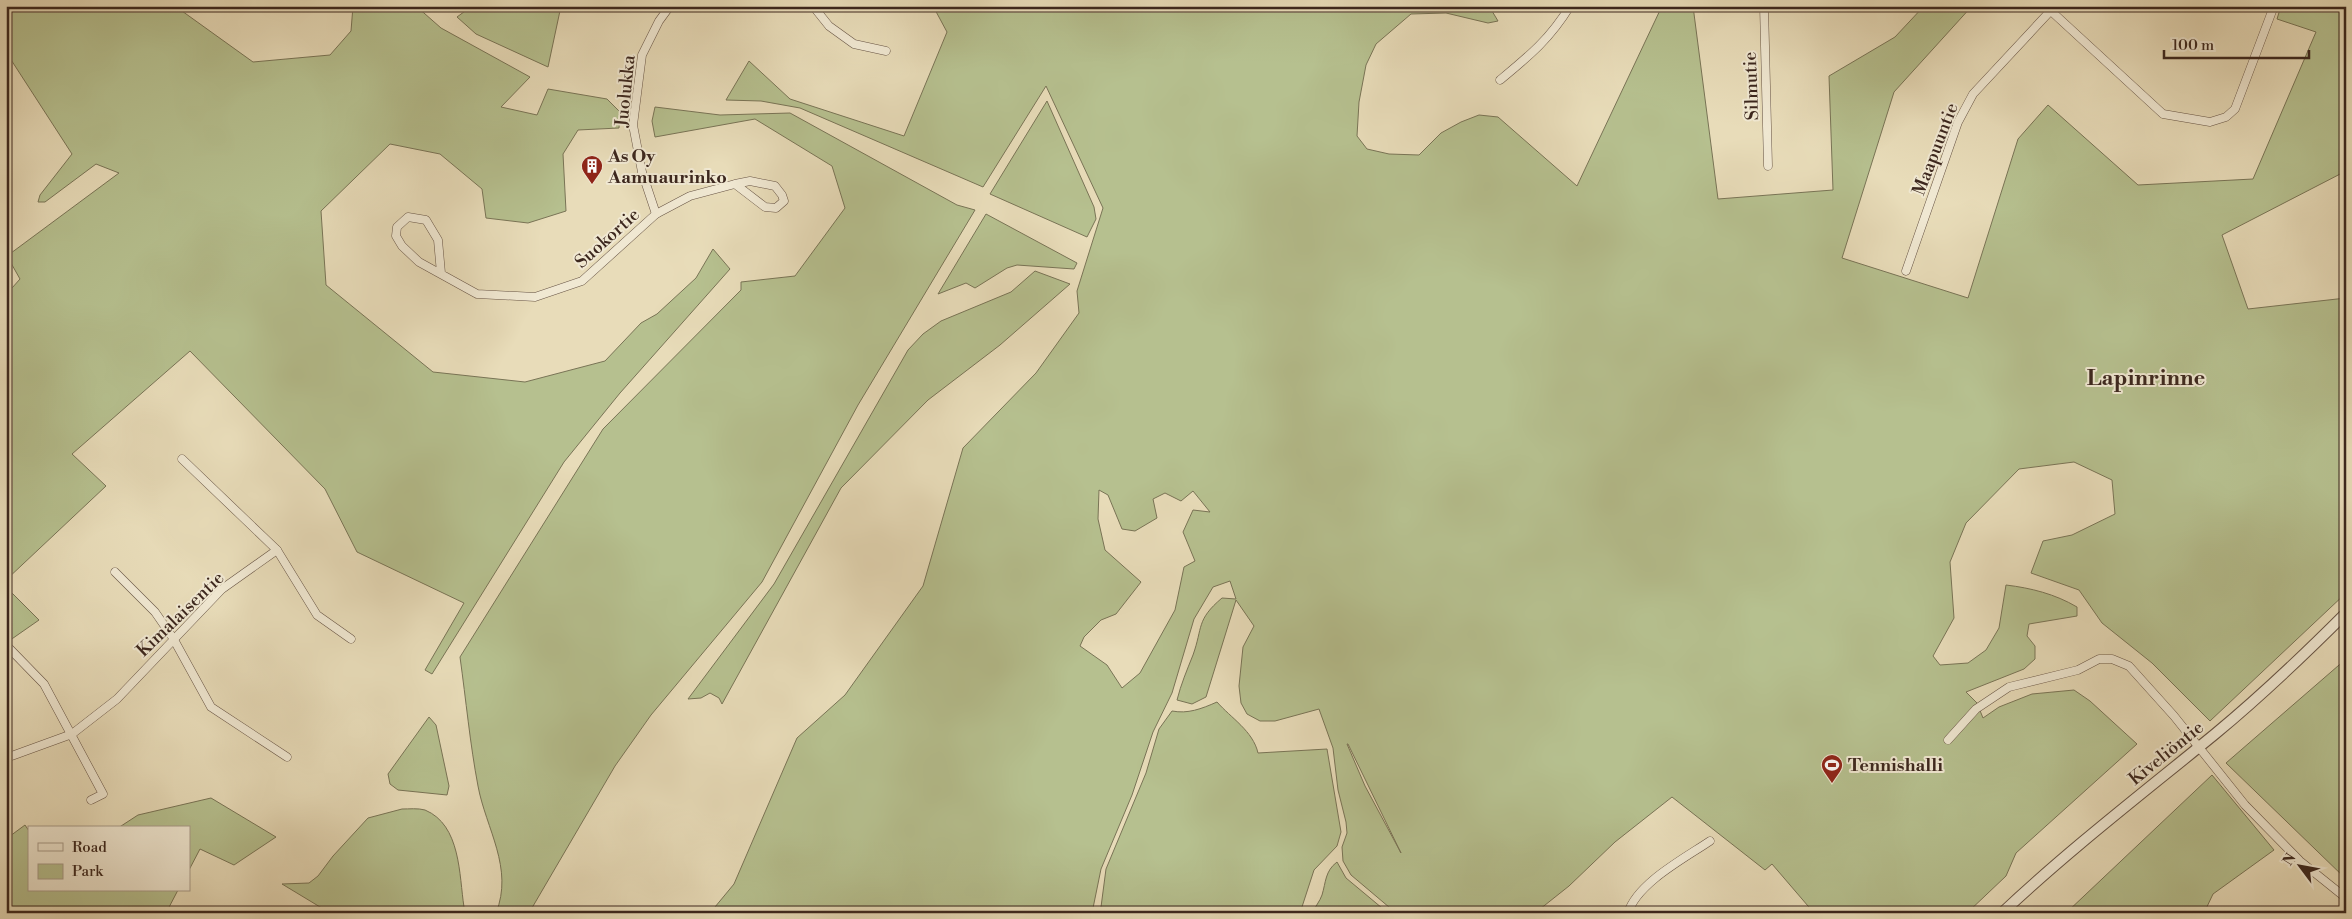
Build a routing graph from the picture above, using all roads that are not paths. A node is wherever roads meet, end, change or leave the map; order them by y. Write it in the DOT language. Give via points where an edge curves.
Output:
graph roads {
  1 [pos="670,6"];
  2 [pos="813,6"];
  3 [pos="1570,6"];
  4 [pos="1764,6"];
  5 [pos="2274,6"];
  6 [pos="2053,9"];
  7 [pos="886,51"];
  8 [pos="1500,80"];
  9 [pos="1768,166"];
  10 [pos="735,184"];
  11 [pos="656,214"];
  12 [pos="1906,271"];
  13 [pos="441,273"];
  14 [pos="182,459"];
  15 [pos="277,550"];
  16 [pos="115,572"];
  17 [pos="2346,613"];
  18 [pos="173,638"];
  19 [pos="351,638"];
  20 [pos="6,645"];
  21 [pos="72,734"];
  22 [pos="1948,740"];
  23 [pos="2199,746"];
  24 [pos="6,758"];
  25 [pos="287,758"];
  26 [pos="91,800"];
  27 [pos="1710,841"];
  28 [pos="2346,898"];
  29 [pos="1628,913"];
  30 [pos="2002,913"];
  1 -- 11 [label="street, Juolukka" via="642,54 633,125 642,172"];
  2 -- 7 [label="street" via="829,26 854,44"];
  3 -- 8 [label="street" via="1556,29 1534,53"];
  4 -- 9 [label="street, Silmutie"];
  5 -- 6 [label="street" via="2235,109 2226,117 2210,122 2163,114"];
  6 -- 12 [label="street, Maapuuntie" via="1969,101 1958,122"];
  10 -- 10 [label="street, Suokortie" via="750,181 775,186 784,201 776,208 765,207"];
  10 -- 11 [label="street, Suokortie" via="690,196"];
  11 -- 13 [label="street, Suokortie" via="582,281 535,297 477,294"];
  13 -- 13 [label="street, Suokortie" via="419,262 396,236 397,227 408,217 426,220 438,240"];
  14 -- 15 [label="street"];
  15 -- 18 [label="street, Kimalaisentie" via="222,589"];
  15 -- 19 [label="street" via="317,615"];
  16 -- 18 [label="street" via="156,612"];
  17 -- 23 [label="street, Kiveliöntie" via="2287,671"];
  18 -- 21 [label="street, Kimalaisentie" via="117,699"];
  18 -- 25 [label="street" via="211,707"];
  20 -- 21 [label="street" via="44,684"];
  21 -- 24 [label="street, Kimalaisentie"];
  21 -- 26 [label="street" via="103,794"];
  22 -- 23 [label="street" via="1976,709 2009,686 2078,670 2099,659 2112,659 2129,666"];
  23 -- 28 [label="street" via="2245,805 2300,861"];
  23 -- 30 [label="street, Kiveliöntie" via="2051,867"];
  27 -- 29 [label="street" via="1642,889"];
}
